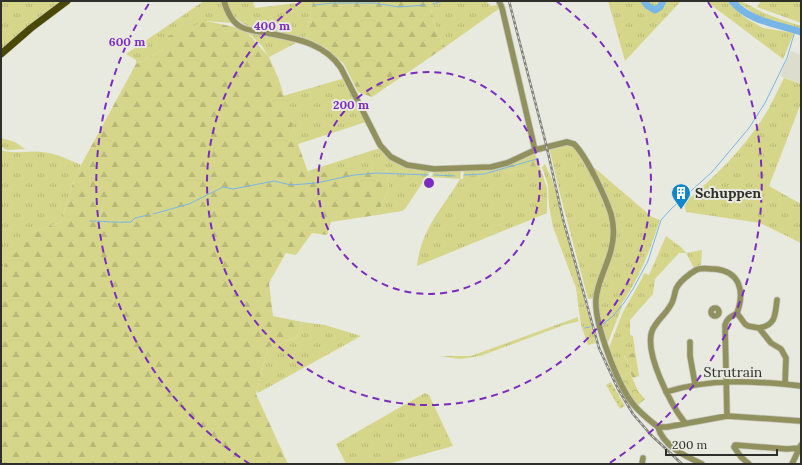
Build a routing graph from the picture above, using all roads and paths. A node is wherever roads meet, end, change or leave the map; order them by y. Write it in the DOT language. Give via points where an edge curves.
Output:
graph roads {
  1 [pos="67,1"];
  2 [pos="224,1"];
  3 [pos="499,1"];
  4 [pos="1,54"];
  5 [pos="535,150"];
  6 [pos="777,300"];
  7 [pos="718,314"];
  8 [pos="735,314"];
  9 [pos="726,320"];
  10 [pos="759,328"];
  11 [pos="690,342"];
  12 [pos="726,382"];
  13 [pos="695,384"];
  14 [pos="785,384"];
  15 [pos="801,386"];
  16 [pos="666,392"];
  17 [pos="727,416"];
  18 [pos="801,421"];
  19 [pos="685,423"];
  20 [pos="658,427"];
  21 [pos="800,447"];
  22 [pos="702,464"];
  23 [pos="749,464"];
  24 [pos="792,464"];
  1 -- 4 [label="main road"];
  2 -- 5 [label="street" via="238,26 309,43 332,57 341,68 380,145 391,157 407,165 434,169 491,167 507,163"];
  3 -- 5 [label="street"];
  5 -- 20 [label="street" via="567,142 574,144 582,154 611,214 611,249 596,298 598,320 618,378 628,397"];
  6 -- 10 [label="street" via="775,318 765,327"];
  7 -- 9 [label="street"];
  8 -- 9 [label="street"];
  8 -- 10 [label="street" via="748,326"];
  8 -- 16 [label="street" via="739,307 741,288 731,274 716,269 700,269 680,284 669,308 655,324 650,338 652,356"];
  9 -- 12 [label="street"];
  10 -- 14 [label="street" via="771,344 781,349 786,358"];
  11 -- 13 [label="street"];
  12 -- 13 [label="street, Strutrain"];
  12 -- 14 [label="street, Strutrain"];
  12 -- 17 [label="street"];
  13 -- 16 [label="street, Strutrain"];
  14 -- 15 [label="street, Strutrain"];
  16 -- 19 [label="street"];
  17 -- 18 [label="street"];
  17 -- 19 [label="street"];
  19 -- 20 [label="street"];
  20 -- 22 [label="street" via="660,434 674,448"];
  21 -- 23 [label="street" via="787,449 735,445 741,457"];
  21 -- 24 [label="street"];
}
